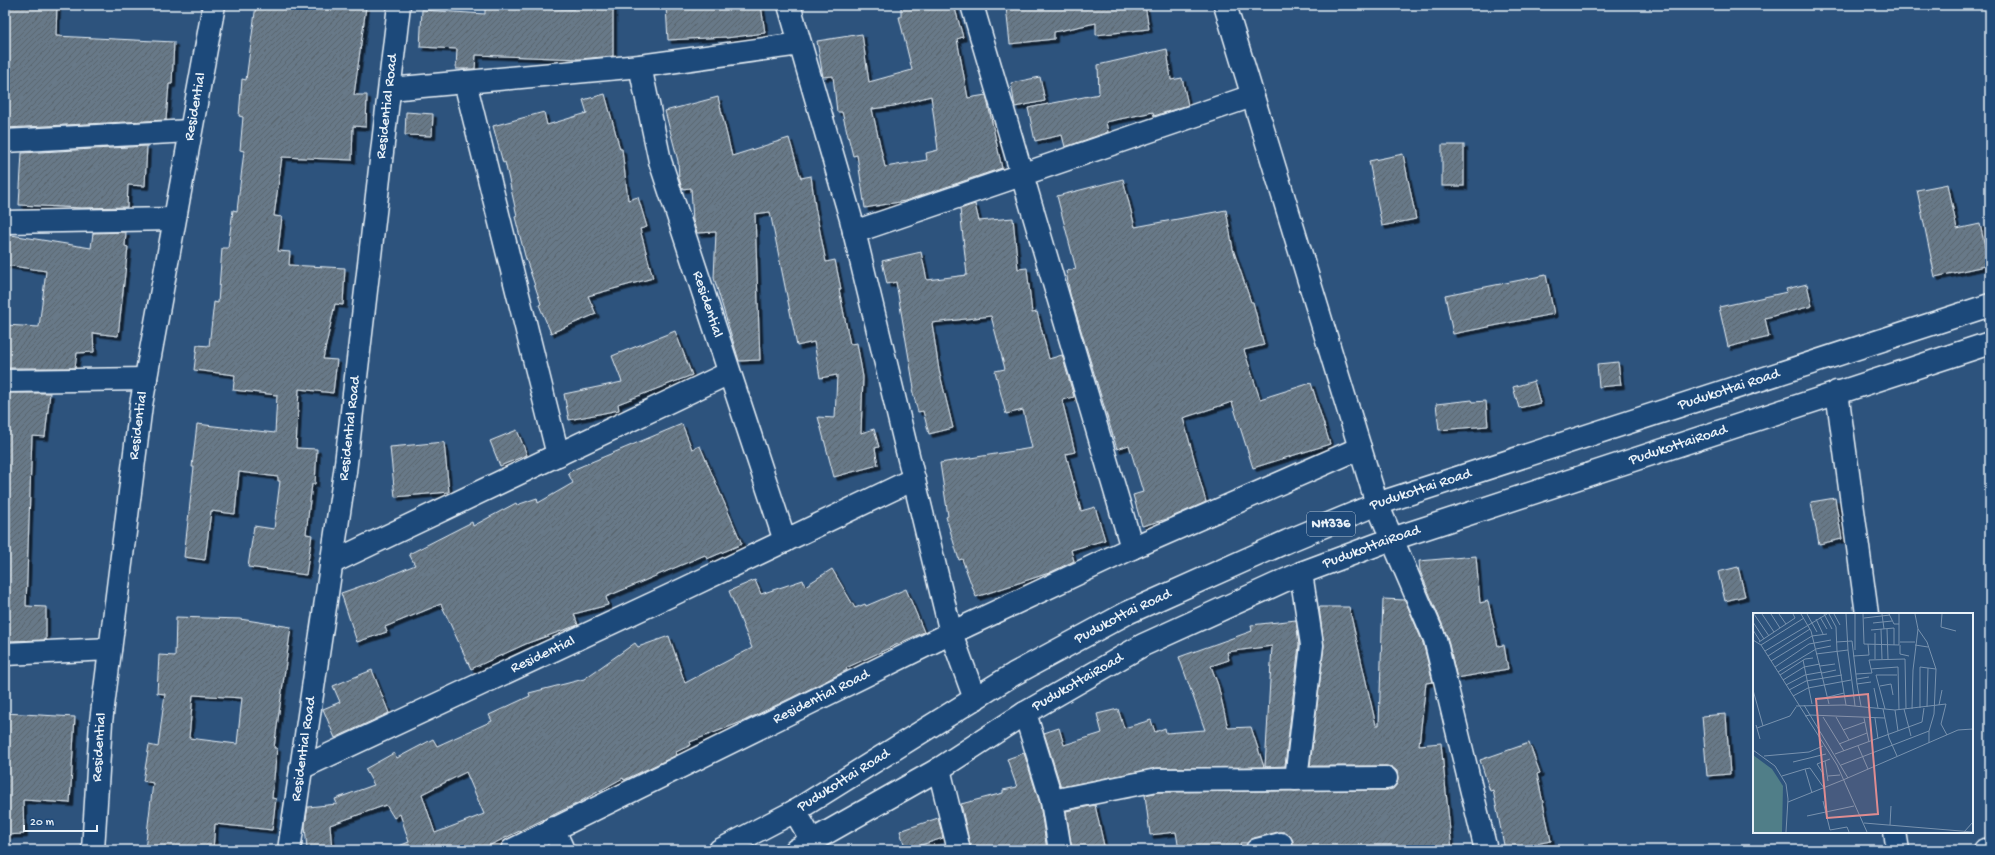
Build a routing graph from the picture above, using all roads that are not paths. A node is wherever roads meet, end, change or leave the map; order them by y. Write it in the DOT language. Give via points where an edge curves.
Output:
graph roads {
  1 [pos="214,5"];
  2 [pos="399,5"];
  3 [pos="789,5"];
  4 [pos="972,5"];
  5 [pos="1225,5"];
  6 [pos="800,44"];
  7 [pos="640,66"];
  8 [pos="465,82"];
  9 [pos="390,89"];
  10 [pos="1252,96"];
  11 [pos="190,131"];
  12 [pos="5,142"];
  13 [pos="1023,174"];
  14 [pos="174,219"];
  15 [pos="5,222"];
  16 [pos="854,232"];
  17 [pos="1990,305"];
  18 [pos="1955,317"];
  19 [pos="1990,343"];
  20 [pos="1963,351"];
  21 [pos="729,373"];
  22 [pos="146,379"];
  23 [pos="5,381"];
  24 [pos="1837,392"];
  25 [pos="1360,448"];
  26 [pos="558,455"];
  27 [pos="914,479"];
  28 [pos="1377,504"];
  29 [pos="1392,539"];
  30 [pos="785,541"];
  31 [pos="1132,548"];
  32 [pos="331,563"];
  33 [pos="1301,573"];
  34 [pos="1867,613"];
  35 [pos="952,633"];
  36 [pos="110,649"];
  37 [pos="5,654"];
  38 [pos="974,699"];
  39 [pos="1024,713"];
  40 [pos="301,768"];
  41 [pos="939,769"];
  42 [pos="1386,778"];
  43 [pos="1296,779"];
  44 [pos="1052,801"];
  45 [pos="795,811"];
  46 [pos="553,828"];
  47 [pos="1896,833"];
  48 [pos="1281,844"];
  49 [pos="808,847"];
  50 [pos="93,850"];
  51 [pos="289,850"];
  52 [pos="512,850"];
  53 [pos="563,850"];
  54 [pos="720,850"];
  55 [pos="959,850"];
  56 [pos="1060,850"];
  57 [pos="1256,850"];
  58 [pos="1486,850"];
  59 [pos="1898,850"];
  60 [pos="1985,850"];
  61 [pos="1990,850"];
  1 -- 11 [label="main road, Residential"];
  2 -- 9 [label="main road, Residential Road"];
  3 -- 6 [label="main road"];
  4 -- 13 [label="main road"];
  5 -- 10 [label="main road"];
  6 -- 7 [label="main road"];
  6 -- 16 [label="main road"];
  7 -- 8 [label="main road"];
  7 -- 21 [label="main road, Residential" via="660,161"];
  8 -- 9 [label="main road"];
  8 -- 26 [label="main road"];
  9 -- 32 [label="main road, Residential Road" via="346,464"];
  10 -- 13 [label="main road"];
  10 -- 25 [label="main road"];
  11 -- 12 [label="main road"];
  11 -- 14 [label="main road, Residential"];
  13 -- 16 [label="main road"];
  13 -- 31 [label="main road"];
  14 -- 15 [label="main road"];
  14 -- 22 [label="main road, Residential"];
  16 -- 27 [label="main road"];
  17 -- 18 [label="main road, Pudukottai Road / NH336"];
  18 -- 20 [label="main road"];
  18 -- 28 [label="main road, Pudukottai Road / NH336"];
  19 -- 20 [label="main road, PudukottaiRoad / NH336"];
  20 -- 24 [label="main road, PudukottaiRoad / NH336"];
  21 -- 26 [label="main road"];
  21 -- 30 [label="main road, Residential"];
  22 -- 23 [label="main road"];
  22 -- 36 [label="main road, Residential"];
  24 -- 29 [label="main road, PudukottaiRoad / NH336"];
  24 -- 34 [label="main road"];
  25 -- 28 [label="main road"];
  25 -- 31 [label="main road, Residential Road"];
  26 -- 32 [label="main road"];
  27 -- 30 [label="main road, Residential"];
  27 -- 35 [label="main road"];
  28 -- 29 [label="main road"];
  28 -- 38 [label="main road, Pudukottai Road / NH336" via="1127,614 1014,674"];
  29 -- 33 [label="main road, PudukottaiRoad / NH336"];
  29 -- 58 [label="main road" via="1435,639"];
  30 -- 40 [label="main road, Residential"];
  31 -- 35 [label="main road, Residential Road"];
  32 -- 40 [label="main road, Residential Road"];
  33 -- 39 [label="main road, PudukottaiRoad / NH336" via="1143,645"];
  33 -- 43 [label="main road" via="1312,645"];
  35 -- 38 [label="main road"];
  35 -- 46 [label="main road, Residential Road"];
  36 -- 37 [label="main road"];
  36 -- 50 [label="main road, Residential" via="101,722"];
  38 -- 45 [label="main road, Pudukottai Road / NH336"];
  39 -- 41 [label="main road, PudukottaiRoad / NH336"];
  39 -- 44 [label="main road"];
  40 -- 51 [label="main road, Residential Road"];
  41 -- 49 [label="main road, PudukottaiRoad / NH336"];
  41 -- 55 [label="main road"];
  42 -- 43 [label="main road"];
  43 -- 44 [label="main road" via="1157,780"];
  44 -- 56 [label="main road"];
  45 -- 49 [label="main road"];
  45 -- 54 [label="main road, Pudukottai Road / NH336"];
  46 -- 52 [label="main road, Residential Road"];
  46 -- 53 [label="main road"];
  47 -- 59 [label="main road"];
  48 -- 57 [label="main road"];
  60 -- 61 [label="main road"];
}
